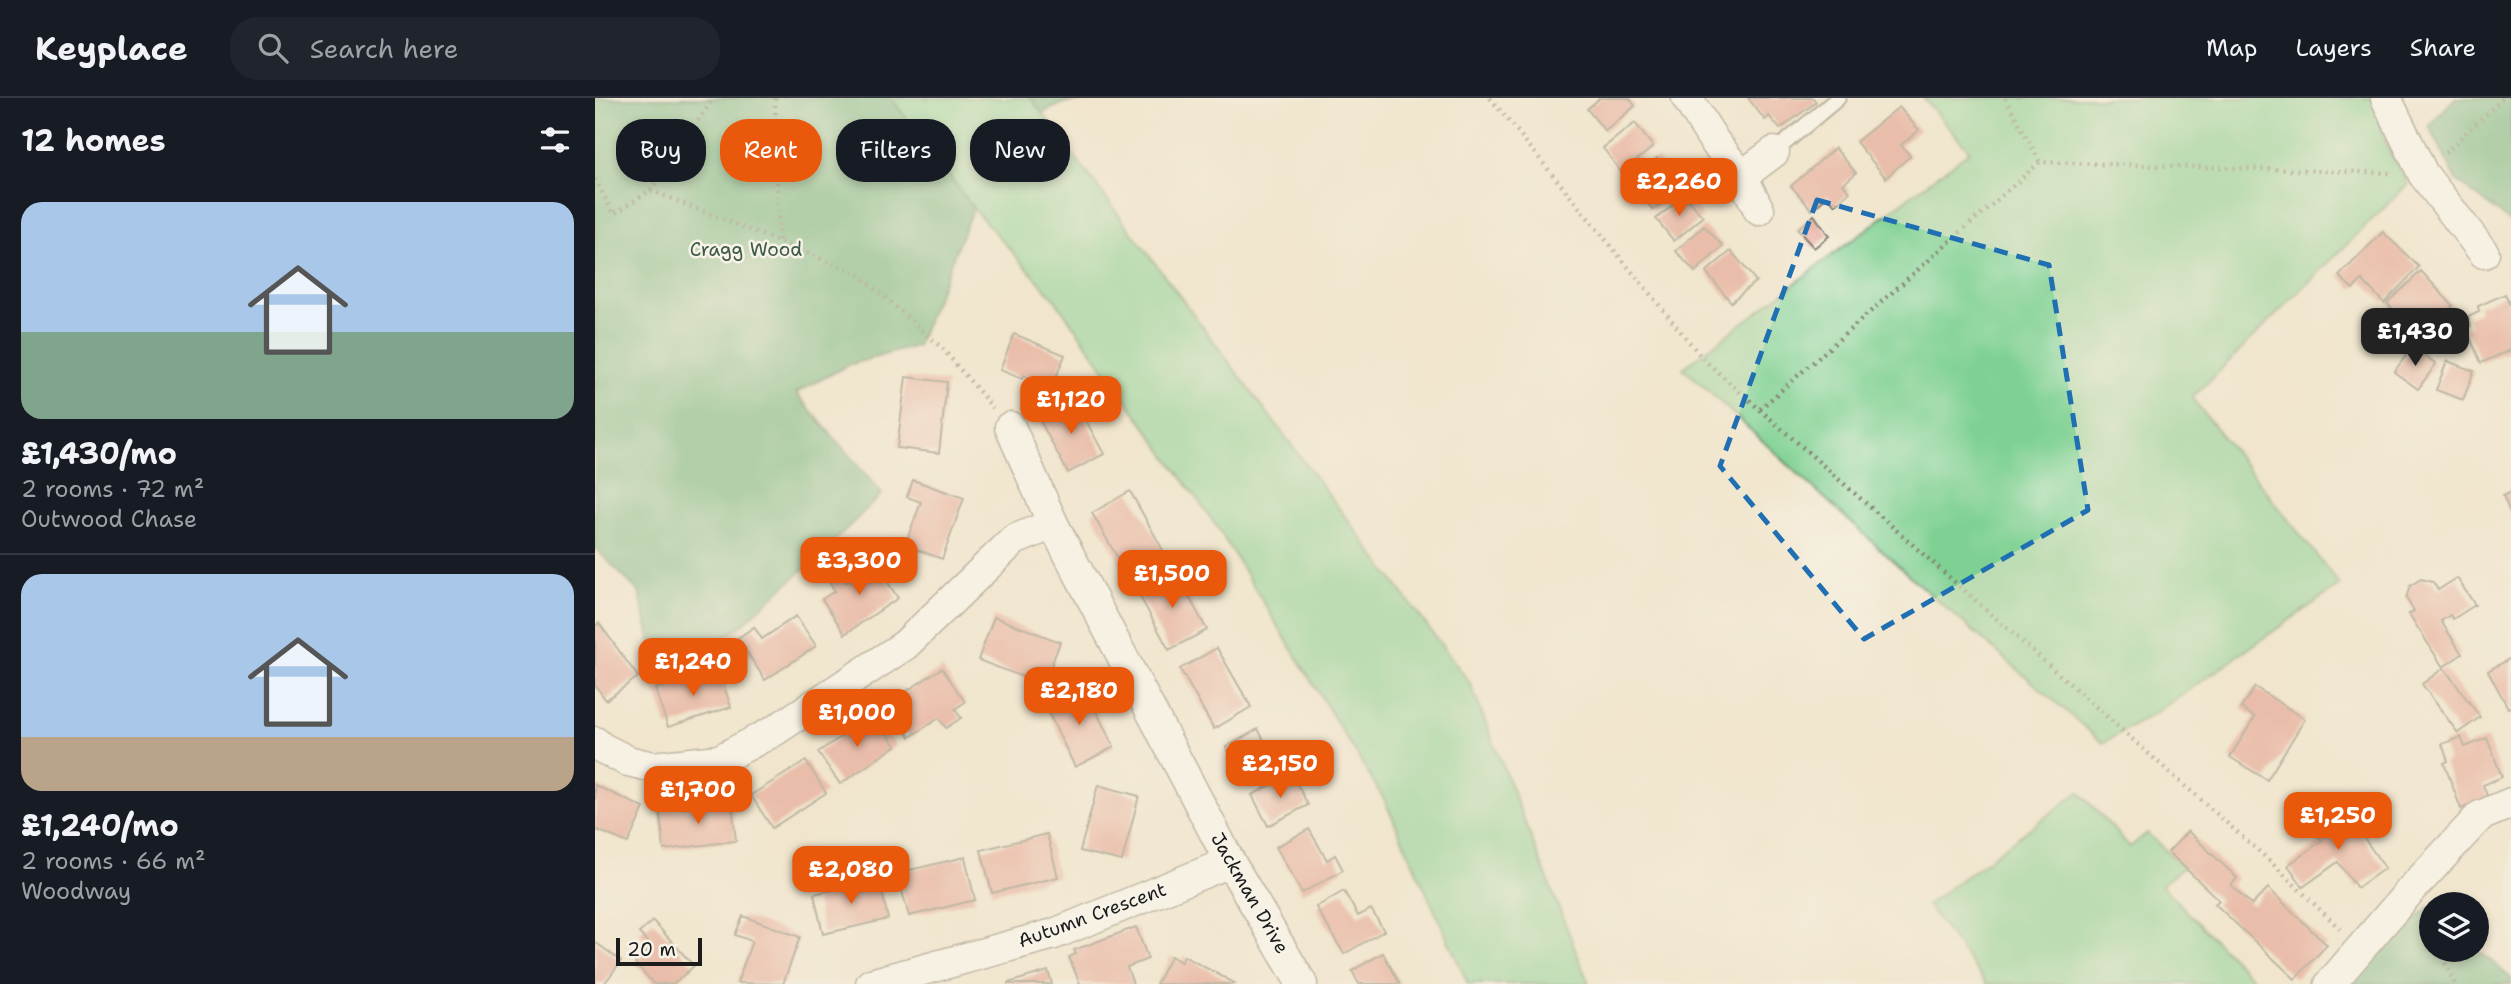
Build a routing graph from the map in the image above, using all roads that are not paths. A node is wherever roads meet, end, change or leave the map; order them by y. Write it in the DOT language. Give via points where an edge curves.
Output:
graph roads {
  1 [pos="1687,98"];
  2 [pos="1838,98"];
  3 [pos="2386,98"];
  4 [pos="1774,152"];
  5 [pos="1742,176"];
  6 [pos="1759,210"];
  7 [pos="2484,253"];
  8 [pos="1010,427"];
  9 [pos="1053,524"];
  10 [pos="595,742"];
  11 [pos="2511,803"];
  12 [pos="1230,862"];
  13 [pos="871,984"];
  14 [pos="1302,984"];
  15 [pos="2330,984"];
  1 -- 5 [label="street"];
  2 -- 4 [label="lane"];
  3 -- 7 [label="street" via="2423,174"];
  4 -- 5 [label="street"];
  5 -- 6 [label="street"];
  8 -- 9 [label="street, Jackman Drive"];
  9 -- 10 [label="street" via="1014,540 905,645 719,760 653,767 628,761"];
  9 -- 12 [label="street, Jackman Drive"];
  11 -- 15 [label="street" via="2480,816"];
  12 -- 13 [label="street, Autumn Crescent" via="1054,934"];
  12 -- 14 [label="street, Jackman Drive"];
}
